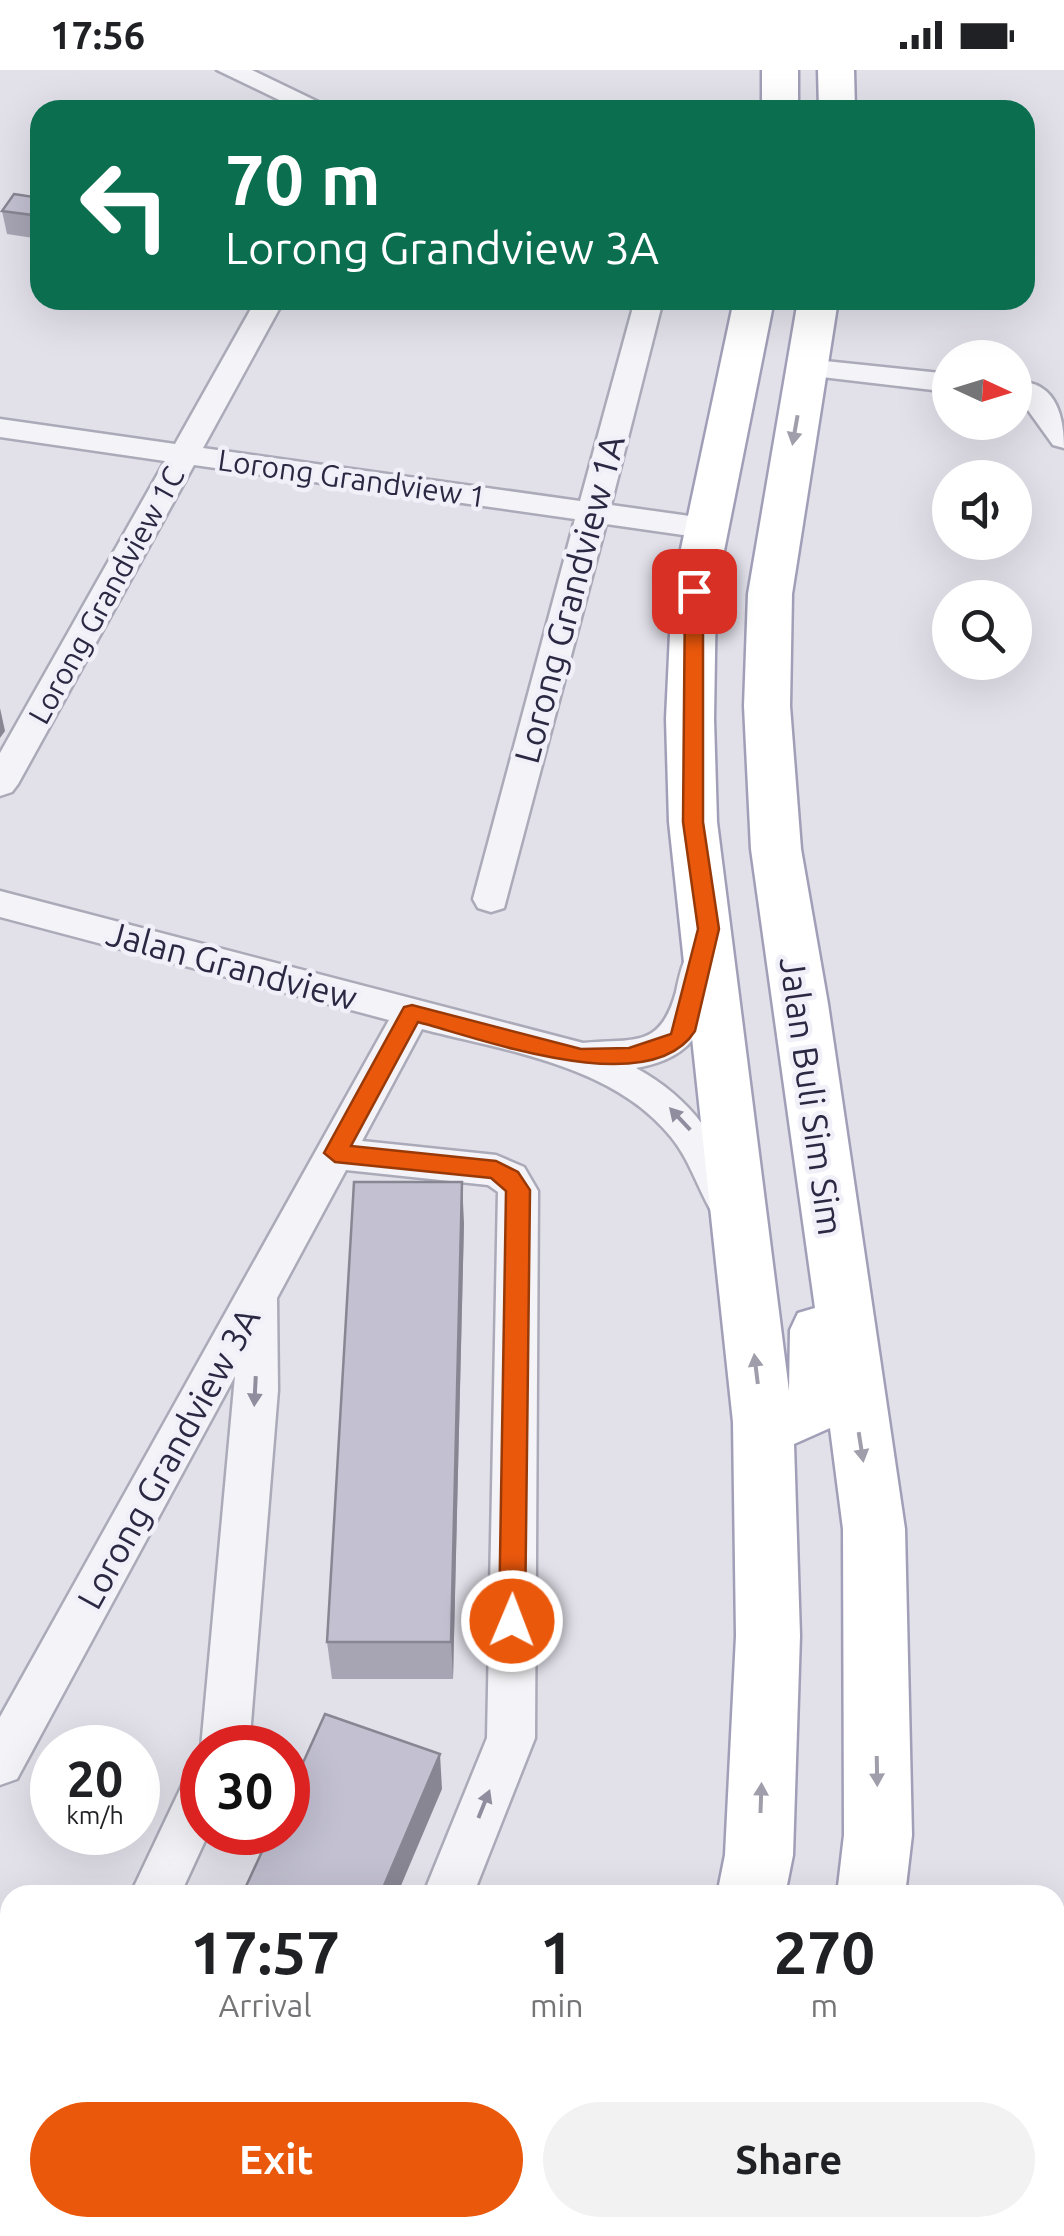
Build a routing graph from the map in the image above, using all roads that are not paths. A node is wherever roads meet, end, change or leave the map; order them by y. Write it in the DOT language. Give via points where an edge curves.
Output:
graph roads {
  1 [pos="230,70"];
  2 [pos="780,70"];
  3 [pos="836,70"];
  4 [pos="299,100"];
  5 [pos="780,100"];
  6 [pos="837,100"];
  7 [pos="264,310"];
  8 [pos="646,310"];
  9 [pos="752,310"];
  10 [pos="816,310"];
  11 [pos="806,368"];
  12 [pos="932,381"];
  13 [pos="1032,392"];
  14 [pos="1064,394"];
  15 [pos="1032,402"];
  16 [pos="0,428"];
  17 [pos="1064,439"];
  18 [pos="184,454"];
  19 [pos="591,512"];
  20 [pos="704,528"];
  21 [pos="768,721"];
  22 [pos="0,784"];
  23 [pos="491,899"];
  24 [pos="0,904"];
  25 [pos="708,929"];
  26 [pos="412,1012"];
  27 [pos="581,1057"];
  28 [pos="335,1153"];
  29 [pos="740,1236"];
  30 [pos="258,1293"];
  31 [pos="763,1422"];
  32 [pos="226,1725"];
  33 [pos="0,1763"];
  34 [pos="180,1841"];
  35 [pos="160,1885"];
  36 [pos="452,1885"];
  37 [pos="753,1885"];
  38 [pos="872,1885"];
  1 -- 4 [label="street"];
  2 -- 5 [label="main road"];
  3 -- 6 [label="main road"];
  7 -- 18 [label="street, Lorong Grandview 1C"];
  8 -- 19 [label="street, Lorong Grandview 1A"];
  9 -- 20 [label="main road"];
  10 -- 11 [label="main road, Jalan Buli Sim Sim"];
  11 -- 12 [label="street"];
  11 -- 21 [label="main road, Jalan Buli Sim Sim, one-way" via="770,594"];
  13 -- 14 [label="street"];
  15 -- 17 [label="street"];
  16 -- 18 [label="street, Lorong Grandview 1"];
  18 -- 19 [label="street, Lorong Grandview 1"];
  18 -- 22 [label="street, Lorong Grandview 1C"];
  19 -- 20 [label="street, Lorong Grandview 1"];
  19 -- 23 [label="street, Lorong Grandview 1A"];
  20 -- 25 [label="main road" via="694,591 690,719 693,822"];
  21 -- 31 [label="main road" via="758,870 822,1377 815,1407 794,1420"];
  21 -- 38 [label="main road, Jalan Buli Sim Sim, one-way" via="776,849 874,1529 878,1835"];
  24 -- 26 [label="street, Jalan Grandview"];
  25 -- 27 [label="street" via="678,1039 630,1056"];
  25 -- 29 [label="main road"];
  26 -- 27 [label="street, Jalan Grandview"];
  26 -- 28 [label="street, Lorong Grandview 3A"];
  29 -- 27 [label="street, one-way" via="688,1125 656,1096"];
  28 -- 30 [label="street, Lorong Grandview 3A"];
  36 -- 28 [label="street, one-way" via="511,1738 518,1190 496,1170"];
  31 -- 29 [label="main road, one-way"];
  30 -- 32 [label="street, one-way" via="256,1390"];
  30 -- 33 [label="street, Lorong Grandview 3A"];
  37 -- 31 [label="main road, one-way" via="768,1636"];
  34 -- 35 [label="street"];
}
